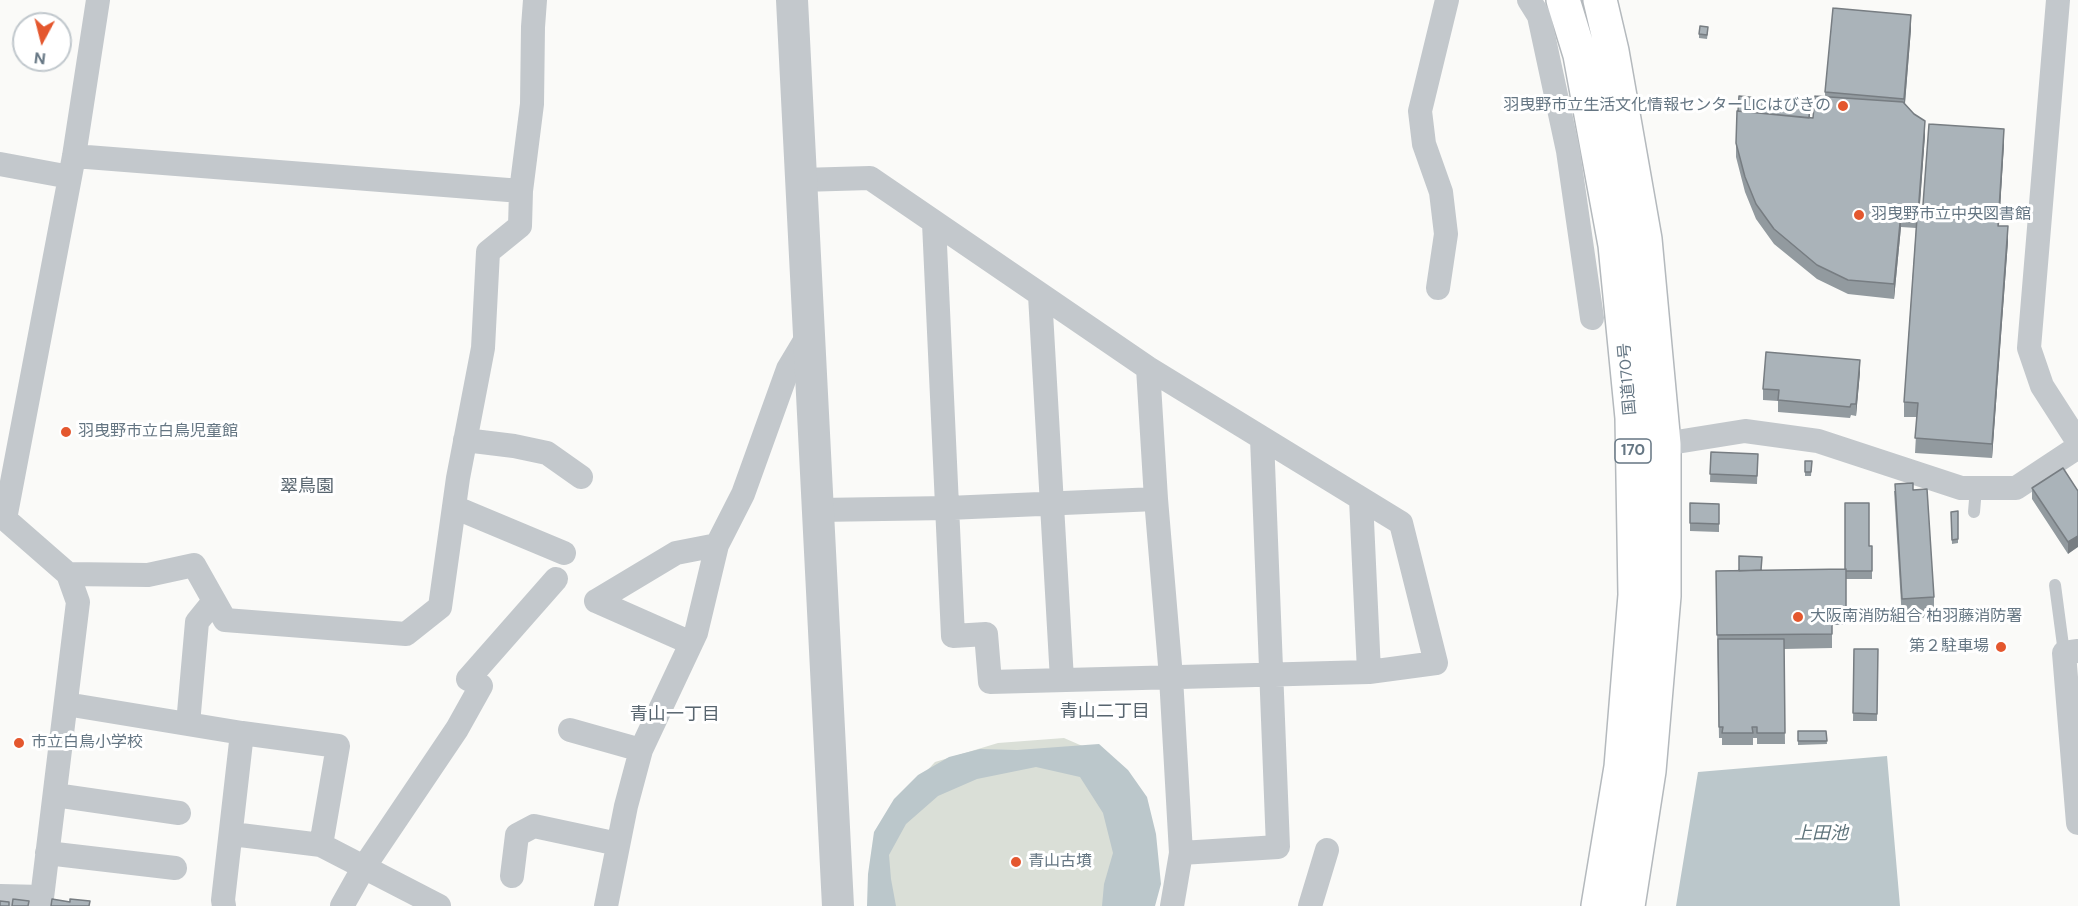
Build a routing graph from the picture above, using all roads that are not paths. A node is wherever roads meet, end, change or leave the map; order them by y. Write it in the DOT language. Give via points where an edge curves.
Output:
graph roads {
  1 [pos="98,0"];
  2 [pos="535,0"];
  3 [pos="792,0"];
  4 [pos="1447,0"];
  5 [pos="1529,0"];
  6 [pos="1563,0"];
  7 [pos="1600,0"];
  8 [pos="2058,0"];
  9 [pos="0,164"];
  10 [pos="72,167"];
  11 [pos="801,180"];
  12 [pos="521,191"];
  13 [pos="934,223"];
  14 [pos="1438,288"];
  15 [pos="1040,295"];
  16 [pos="1593,318"];
  17 [pos="809,334"];
  18 [pos="1148,369"];
  19 [pos="1262,438"];
  20 [pos="465,440"];
  21 [pos="2078,442"];
  22 [pos="1664,444"];
  23 [pos="2078,447"];
  24 [pos="581,477"];
  25 [pos="1976,488"];
  26 [pos="1156,499"];
  27 [pos="1360,499"];
  28 [pos="1051,503"];
  29 [pos="454,507"];
  30 [pos="948,508"];
  31 [pos="818,510"];
  32 [pos="1974,512"];
  33 [pos="3,518"];
  34 [pos="717,545"];
  35 [pos="564,553"];
  36 [pos="68,574"];
  37 [pos="556,579"];
  38 [pos="2055,585"];
  39 [pos="214,601"];
  40 [pos="691,643"];
  41 [pos="2071,652"];
  42 [pos="1369,672"];
  43 [pos="1271,676"];
  44 [pos="1171,677"];
  45 [pos="1062,680"];
  46 [pos="66,704"];
  47 [pos="188,724"];
  48 [pos="570,730"];
  49 [pos="242,733"];
  50 [pos="641,750"];
  51 [pos="55,795"];
  52 [pos="179,813"];
  53 [pos="2078,823"];
  54 [pos="231,834"];
  55 [pos="618,843"];
  56 [pos="321,845"];
  57 [pos="1328,850"];
  58 [pos="47,853"];
  59 [pos="1181,853"];
  60 [pos="364,867"];
  61 [pos="176,868"];
  62 [pos="512,876"];
  63 [pos="0,896"];
  64 [pos="42,902"];
  65 [pos="224,906"];
  66 [pos="342,906"];
  67 [pos="439,906"];
  68 [pos="606,906"];
  69 [pos="838,906"];
  70 [pos="1172,906"];
  71 [pos="1310,906"];
  72 [pos="1598,906"];
  73 [pos="1628,906"];
  1 -- 10 [label="street"];
  2 -- 12 [label="street" via="532,104"];
  3 -- 11 [label="street"];
  4 -- 14 [label="street" via="1420,111 1424,144 1441,192 1446,234"];
  5 -- 16 [label="street" via="1539,16 1568,151"];
  6 -- 72 [label="highway, 国道170号 / 170" via="1580,55 1615,245 1632,418 1635,595 1621,767"];
  7 -- 22 [label="highway, 国道170号 / 170" via="1645,239"];
  8 -- 21 [label="street" via="2029,348 2042,386"];
  9 -- 10 [label="street"];
  10 -- 12 [label="street"];
  10 -- 33 [label="street"];
  11 -- 13 [label="street" via="870,178"];
  11 -- 17 [label="street"];
  12 -- 20 [label="street" via="520,226 488,252 483,348"];
  13 -- 15 [label="street"];
  13 -- 30 [label="street"];
  15 -- 18 [label="street"];
  15 -- 28 [label="street"];
  17 -- 31 [label="street"];
  17 -- 34 [label="street" via="788,369 743,494"];
  18 -- 19 [label="street"];
  18 -- 26 [label="street"];
  19 -- 27 [label="street"];
  19 -- 43 [label="street"];
  20 -- 24 [label="street" via="547,453"];
  20 -- 29 [label="street"];
  22 -- 25 [label="street" via="1745,431 1818,441 1961,488"];
  22 -- 73 [label="highway, 国道170号 / 170" via="1664,596 1649,771"];
  23 -- 25 [label="street" via="2016,488"];
  25 -- 32 [label="lane"];
  26 -- 28 [label="street"];
  26 -- 44 [label="street"];
  27 -- 42 [label="street"];
  27 -- 42 [label="street" via="1401,524 1436,663"];
  28 -- 30 [label="street"];
  28 -- 45 [label="street"];
  29 -- 35 [label="street"];
  29 -- 39 [label="street" via="440,607 406,634 225,620"];
  30 -- 31 [label="street"];
  30 -- 45 [label="street" via="953,636 986,634 990,682"];
  31 -- 69 [label="street"];
  33 -- 36 [label="street"];
  34 -- 40 [label="street"];
  34 -- 40 [label="street" via="676,553 596,601"];
  36 -- 39 [label="street" via="148,575 194,565"];
  36 -- 46 [label="street" via="78,602"];
  37 -- 60 [label="street" via="468,679 481,686 457,729"];
  38 -- 41 [label="lane"];
  39 -- 47 [label="street" via="197,622"];
  40 -- 50 [label="street"];
  41 -- 53 [label="street"];
  42 -- 43 [label="street"];
  43 -- 44 [label="street"];
  43 -- 59 [label="street" via="1278,847"];
  44 -- 45 [label="street"];
  44 -- 59 [label="street"];
  46 -- 47 [label="street"];
  46 -- 51 [label="street"];
  47 -- 49 [label="street"];
  48 -- 50 [label="street"];
  49 -- 54 [label="street"];
  49 -- 56 [label="street" via="338,746"];
  50 -- 55 [label="street"];
  51 -- 52 [label="street"];
  51 -- 58 [label="street"];
  54 -- 56 [label="street"];
  54 -- 65 [label="street"];
  55 -- 62 [label="street" via="534,826 517,835"];
  55 -- 68 [label="street"];
  56 -- 60 [label="street"];
  57 -- 71 [label="street"];
  58 -- 61 [label="street"];
  58 -- 64 [label="street"];
  59 -- 70 [label="street"];
  60 -- 66 [label="street"];
  60 -- 67 [label="street"];
  63 -- 64 [label="street"];
}
